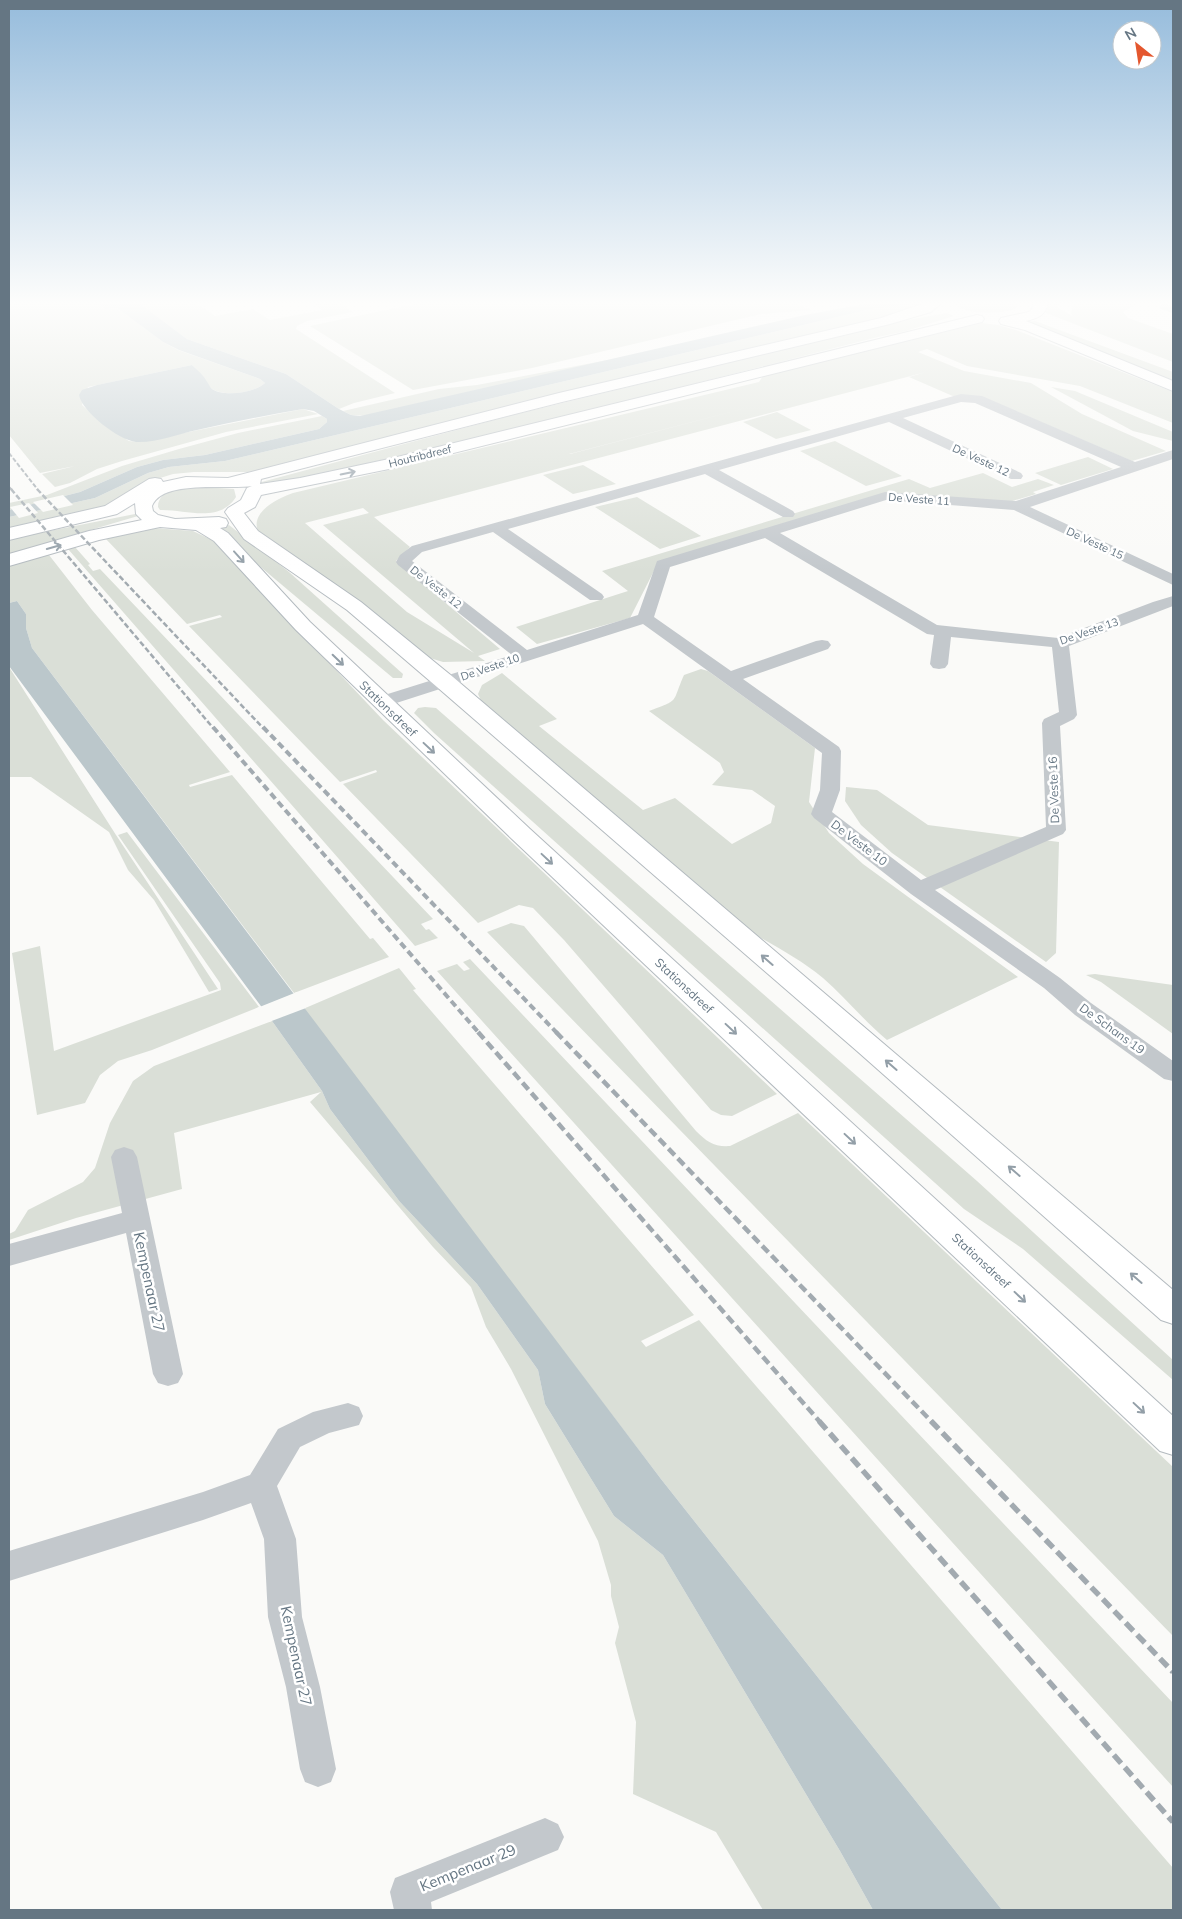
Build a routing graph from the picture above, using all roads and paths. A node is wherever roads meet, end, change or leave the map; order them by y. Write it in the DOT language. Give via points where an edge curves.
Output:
graph roads {
  1 [pos="582,393"];
  2 [pos="676,393"];
  3 [pos="891,418"];
  4 [pos="1173,454"];
  5 [pos="1134,467"];
  6 [pos="707,469"];
  7 [pos="1016,476"];
  8 [pos="248,489"];
  9 [pos="1017,506"];
  10 [pos="788,514"];
  11 [pos="236,515"];
  12 [pos="150,516"];
  13 [pos="70,521"];
  14 [pos="202,526"];
  15 [pos="496,528"];
  16 [pos="768,532"];
  17 [pos="9,534"];
  18 [pos="9,560"];
  19 [pos="1173,580"];
  20 [pos="596,597"];
  21 [pos="1173,602"];
  22 [pos="645,618"];
  23 [pos="943,632"];
  24 [pos="1060,643"];
  25 [pos="822,645"];
  26 [pos="524,656"];
  27 [pos="939,664"];
  28 [pos="729,678"];
  29 [pos="445,682"];
  30 [pos="381,702"];
  31 [pos="919,889"];
  32 [pos="1052,983"];
  33 [pos="1173,1073"];
  34 [pos="124,1157"];
  35 [pos="136,1219"];
  36 [pos="9,1255"];
  37 [pos="1173,1310"];
  38 [pos="168,1374"];
  39 [pos="348,1416"];
  40 [pos="1173,1439"];
  41 [pos="261,1485"];
  42 [pos="9,1566"];
  43 [pos="318,1769"];
  44 [pos="544,1837"];
  45 [pos="413,1910"];
  1 -- 8 [label="main road, Houtribdreef" via="288,468"];
  8 -- 2 [label="main road, Houtribdreef, one-way" via="272,495 300,483 399,462"];
  3 -- 5 [label="street, De Veste 12" via="961,398 977,399"];
  3 -- 6 [label="street, De Veste 12"];
  3 -- 7 [label="street, De Veste 12"];
  4 -- 5 [label="street, De Veste 11"];
  5 -- 9 [label="street, De Veste 11"];
  6 -- 10 [label="street"];
  6 -- 15 [label="street, De Veste 12"];
  8 -- 11 [label="main road" via="249,513"];
  8 -- 12 [label="main road" via="196,481 172,485 146,500"];
  8 -- 13 [label="main road" via="204,475 176,477 144,488 111,510"];
  9 -- 16 [label="street, De Veste 11" via="885,496"];
  9 -- 19 [label="street, De Veste 15"];
  11 -- 12 [label="main road" via="208,519"];
  11 -- 14 [label="main road"];
  11 -- 29 [label="main road" via="251,535 354,606"];
  12 -- 13 [label="main road"];
  12 -- 14 [label="main road" via="173,525"];
  18 -- 12 [label="main road, one-way"];
  13 -- 17 [label="main road"];
  14 -- 30 [label="main road, Stationsdreef, one-way" via="221,537 303,626"];
  15 -- 20 [label="street"];
  15 -- 26 [label="street, De Veste 12" via="417,549 404,562"];
  16 -- 22 [label="street, De Veste 11" via="663,564"];
  16 -- 23 [label="street, De Veste 13" via="932,630"];
  21 -- 24 [label="street, De Veste 13"];
  22 -- 26 [label="street, De Veste 10"];
  22 -- 28 [label="street, De Veste 10"];
  23 -- 24 [label="street, De Veste 13"];
  23 -- 27 [label="street"];
  24 -- 31 [label="street, De Veste 16" via="1068,714 1051,723 1056,830"];
  25 -- 28 [label="street"];
  26 -- 29 [label="street, De Veste 10"];
  28 -- 31 [label="street, De Veste 10" via="832,751 830,790 821,814"];
  29 -- 30 [label="street, De Veste 10"];
  37 -- 29 [label="main road, one-way"];
  30 -- 40 [label="main road, Stationsdreef, one-way"];
  31 -- 32 [label="street, De Veste 10"];
  32 -- 33 [label="street, De Schans 19"];
  34 -- 35 [label="street, Kempenaar 27"];
  35 -- 36 [label="street, Kempenaar 27"];
  35 -- 38 [label="street, Kempenaar 27"];
  39 -- 41 [label="street" via="324,1421 289,1438"];
  41 -- 42 [label="street"];
  41 -- 43 [label="street, Kempenaar 27" via="280,1539 285,1616"];
  44 -- 45 [label="street, Kempenaar 29" via="409,1892"];
}
